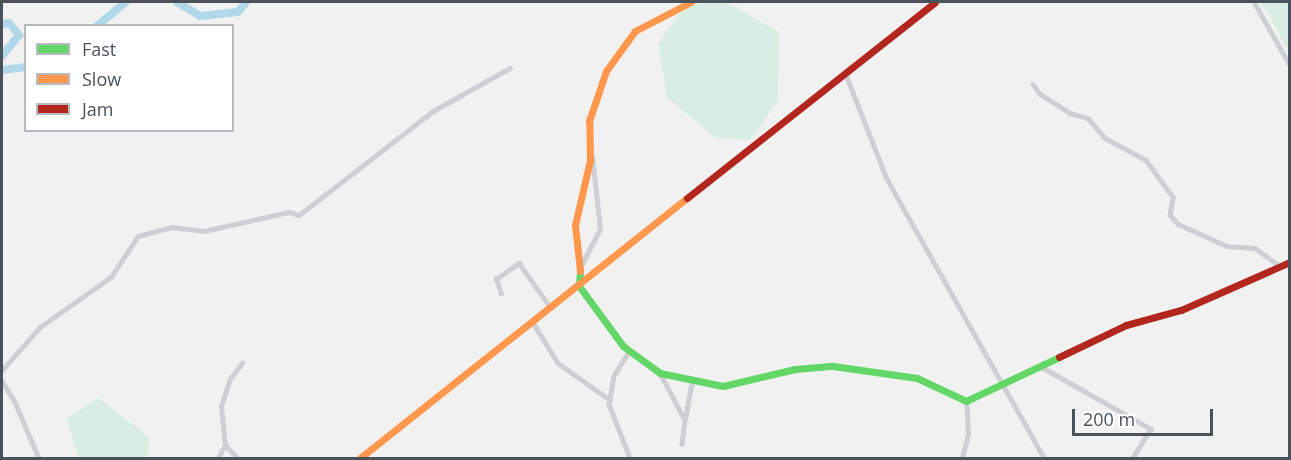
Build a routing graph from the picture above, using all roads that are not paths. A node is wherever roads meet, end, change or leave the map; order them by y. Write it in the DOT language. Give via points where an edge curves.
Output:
graph roads {
  1 [pos="691,2"];
  2 [pos="934,2"];
  3 [pos="1254,2"];
  4 [pos="1290,65"];
  5 [pos="510,68"];
  6 [pos="845,72"];
  7 [pos="1033,84"];
  8 [pos="591,151"];
  9 [pos="1290,262"];
  10 [pos="581,266"];
  11 [pos="1281,267"];
  12 [pos="579,286"];
  13 [pos="501,294"];
  14 [pos="551,308"];
  15 [pos="532,321"];
  16 [pos="629,352"];
  17 [pos="242,363"];
  18 [pos="1037,364"];
  19 [pos="2,370"];
  20 [pos="660,372"];
  21 [pos="2,381"];
  22 [pos="692,382"];
  23 [pos="1000,383"];
  24 [pos="610,400"];
  25 [pos="966,401"];
  26 [pos="685,420"];
  27 [pos="682,444"];
  28 [pos="225,445"];
  29 [pos="39,459"];
  30 [pos="218,459"];
  31 [pos="238,459"];
  32 [pos="360,459"];
  33 [pos="630,459"];
  34 [pos="962,459"];
  35 [pos="1044,459"];
  36 [pos="1133,459"];
  1 -- 8 [label="street" via="635,31 621,46 596,91 587,132"];
  2 -- 6 [label="street"];
  3 -- 4 [label="street"];
  5 -- 19 [label="street" via="433,111 299,215 288,212 204,231 172,227 138,236 111,277 34,332"];
  6 -- 12 [label="street"];
  6 -- 23 [label="street" via="887,179"];
  7 -- 11 [label="street" via="1040,94 1070,113 1088,118 1104,138 1146,160 1173,197 1170,215 1178,224 1227,246 1255,248"];
  8 -- 10 [label="street" via="575,225"];
  8 -- 10 [label="street" via="600,230"];
  9 -- 11 [label="street"];
  10 -- 12 [label="street"];
  11 -- 18 [label="street" via="1181,310 1126,325"];
  12 -- 14 [label="street"];
  12 -- 16 [label="street"];
  13 -- 14 [label="street" via="496,279 519,262"];
  14 -- 15 [label="street"];
  15 -- 24 [label="street" via="558,363"];
  15 -- 32 [label="street"];
  16 -- 20 [label="street"];
  16 -- 24 [label="street" via="614,375"];
  17 -- 28 [label="street" via="230,379 221,406"];
  18 -- 23 [label="street"];
  18 -- 36 [label="street" via="1151,429"];
  20 -- 22 [label="street"];
  20 -- 26 [label="street"];
  21 -- 29 [label="street"];
  22 -- 25 [label="street" via="723,386 795,369 833,366 917,378"];
  22 -- 26 [label="street"];
  23 -- 25 [label="street"];
  23 -- 35 [label="street"];
  24 -- 33 [label="street"];
  25 -- 34 [label="street" via="968,435"];
  26 -- 27 [label="street"];
  28 -- 30 [label="street"];
  28 -- 31 [label="street"];
}
